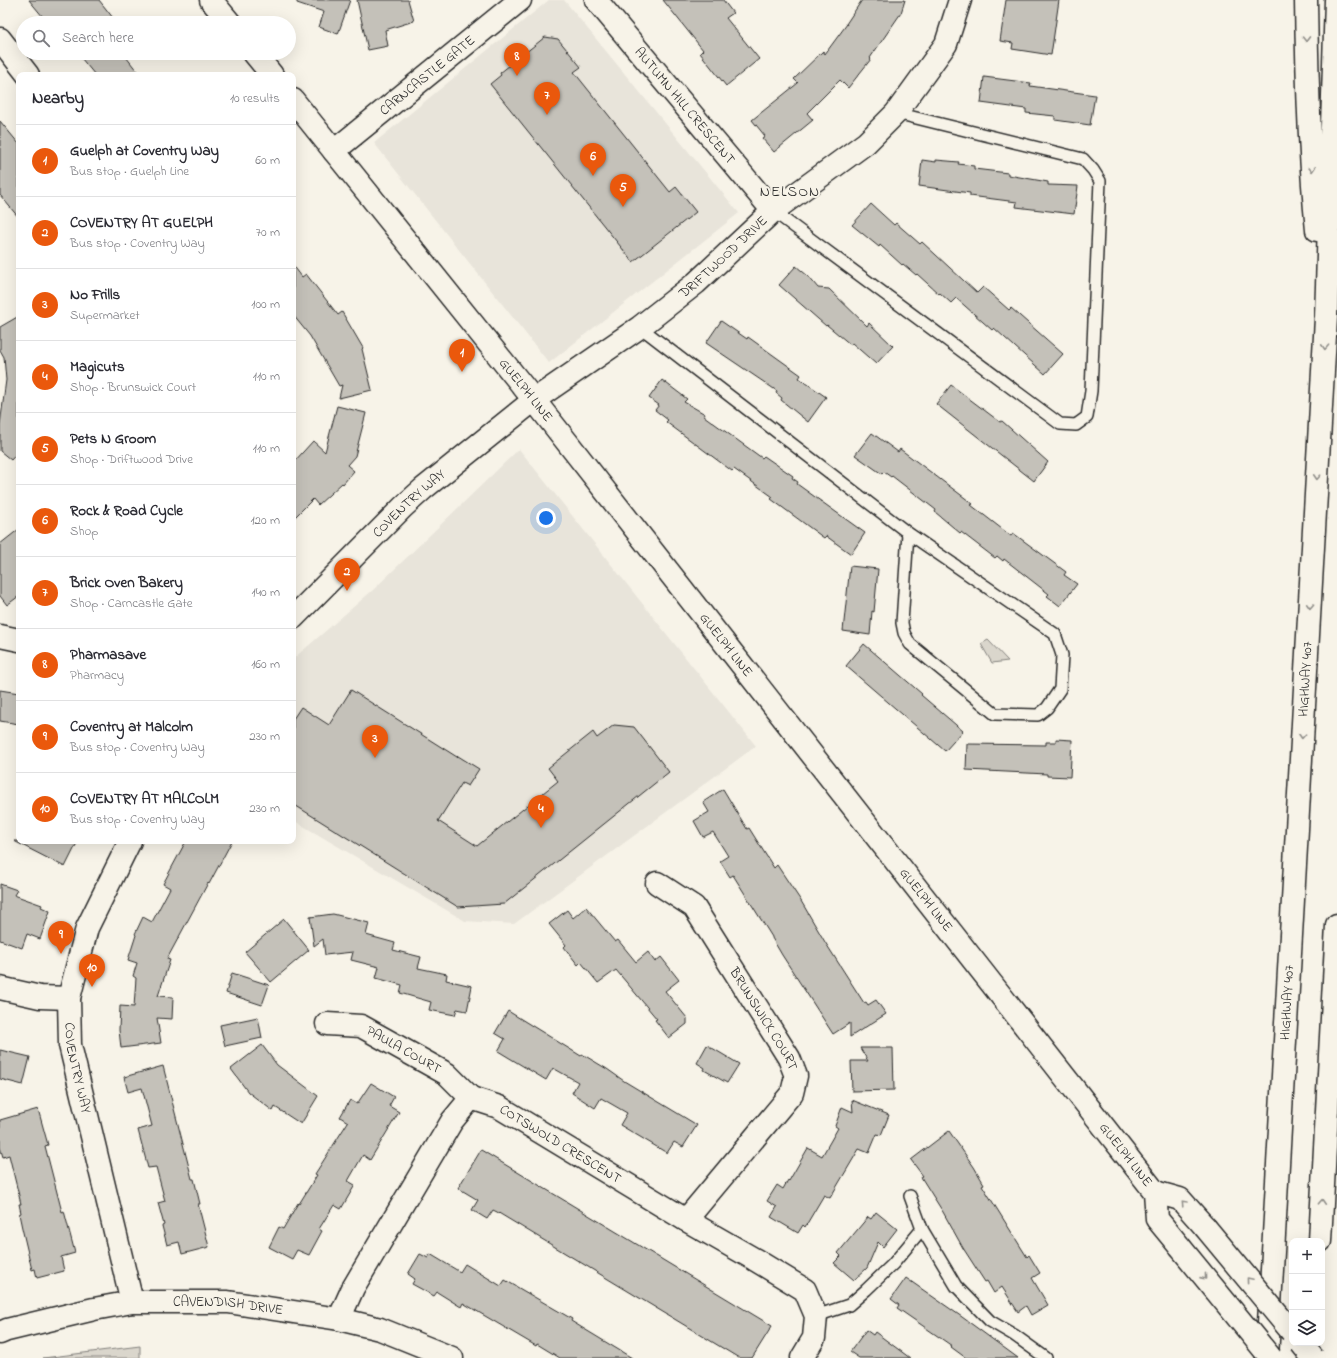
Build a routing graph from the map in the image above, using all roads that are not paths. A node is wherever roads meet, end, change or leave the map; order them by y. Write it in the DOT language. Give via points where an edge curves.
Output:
graph roads {
  1 [pos="211,0"];
  2 [pos="520,0"];
  3 [pos="596,0"];
  4 [pos="960,0"];
  5 [pos="1306,0"];
  6 [pos="1336,0"];
  7 [pos="224,16"];
  8 [pos="0,39"];
  9 [pos="16,60"];
  10 [pos="16,60"];
  11 [pos="260,60"];
  12 [pos="26,72"];
  13 [pos="270,72"];
  14 [pos="296,104"];
  15 [pos="896,112"];
  16 [pos="334,151"];
  17 [pos="773,211"];
  18 [pos="1326,318"];
  19 [pos="640,327"];
  20 [pos="534,400"];
  21 [pos="908,533"];
  22 [pos="296,615"];
  23 [pos="0,636"];
  24 [pos="16,639"];
  25 [pos="129,844"];
  26 [pos="657,883"];
  27 [pos="1337,925"];
  28 [pos="0,988"];
  29 [pos="69,998"];
  30 [pos="327,1024"];
  31 [pos="472,1098"];
  32 [pos="1155,1192"];
  33 [pos="910,1196"];
  34 [pos="686,1220"];
  35 [pos="922,1229"];
  36 [pos="1320,1238"];
  37 [pos="132,1302"];
  38 [pos="816,1316"];
  39 [pos="339,1319"];
  40 [pos="1289,1328"];
  41 [pos="0,1333"];
  42 [pos="1303,1346"];
  43 [pos="1314,1346"];
  44 [pos="806,1357"];
  45 [pos="452,1358"];
  46 [pos="1046,1358"];
  47 [pos="1267,1358"];
  48 [pos="1271,1358"];
  49 [pos="1313,1358"];
  1 -- 7 [label="main road"];
  2 -- 16 [label="main road, CARNCASTLE GATE"];
  3 -- 17 [label="main road, AUTUMN HILL CRESCENT"];
  4 -- 15 [label="main road, DRIFTWOOD DRIVE" via="946,44"];
  5 -- 18 [label="main road, one-way" via="1313,189"];
  6 -- 18 [label="main road, HIGHWAY 407"];
  8 -- 9 [label="main road"];
  10 -- 12 [label="main road"];
  11 -- 13 [label="main road"];
  14 -- 16 [label="main road, GUELPH LINE"];
  15 -- 17 [label="main road, DRIFTWOOD DRIVE" via="866,143"];
  15 -- 17 [label="lane" via="1083,159 1100,181 1091,391 1086,417 1076,425 1060,424"];
  16 -- 20 [label="main road, GUELPH LINE"];
  17 -- 19 [label="main road, DRIFTWOOD DRIVE" via="696,283"];
  18 -- 47 [label="main road, HIGHWAY 407, one-way"];
  19 -- 20 [label="main road, DRIFTWOOD DRIVE"];
  19 -- 21 [label="lane"];
  20 -- 22 [label="main road, COVENTRY WAY" via="403,507"];
  20 -- 32 [label="main road, GUELPH LINE"];
  21 -- 21 [label="lane" via="902,623 910,644 995,714 1038,715 1047,708 1060,689 1062,655 1055,634"];
  23 -- 24 [label="main road"];
  25 -- 29 [label="main road, COVENTRY WAY" via="87,928"];
  26 -- 34 [label="main road, BRUNSWICK COURT" via="694,907 789,1058 796,1076 792,1093"];
  36 -- 27 [label="main road, one-way"];
  28 -- 29 [label="main road" via="40,998"];
  29 -- 37 [label="main road, COVENTRY WAY" via="70,1045"];
  30 -- 31 [label="main road, PAULA COURT" via="361,1026 447,1074"];
  31 -- 34 [label="main road, COTSWOLD CRESCENT" via="499,1107"];
  31 -- 39 [label="main road" via="452,1121 353,1288"];
  40 -- 32 [label="main road, GUELPH LINE, one-way, bridge" via="1180,1199"];
  32 -- 48 [label="main road, GUELPH LINE, one-way, bridge" via="1157,1219"];
  33 -- 35 [label="lane"];
  34 -- 38 [label="main road, COTSWOLD CRESCENT" via="805,1290"];
  35 -- 38 [label="lane" via="893,1264 849,1305"];
  35 -- 46 [label="lane" via="956,1286 965,1296 990,1321"];
  37 -- 39 [label="main road, CAVENDISH DRIVE" via="228,1302"];
  37 -- 41 [label="main road, CAVENDISH DRIVE"];
  38 -- 44 [label="main road, COTSWOLD CRESCENT" via="814,1338"];
  39 -- 45 [label="main road, CAVENDISH DRIVE" via="380,1328"];
  42 -- 49 [label="main road, bridge"];
  43 -- 49 [label="main road"];
}
